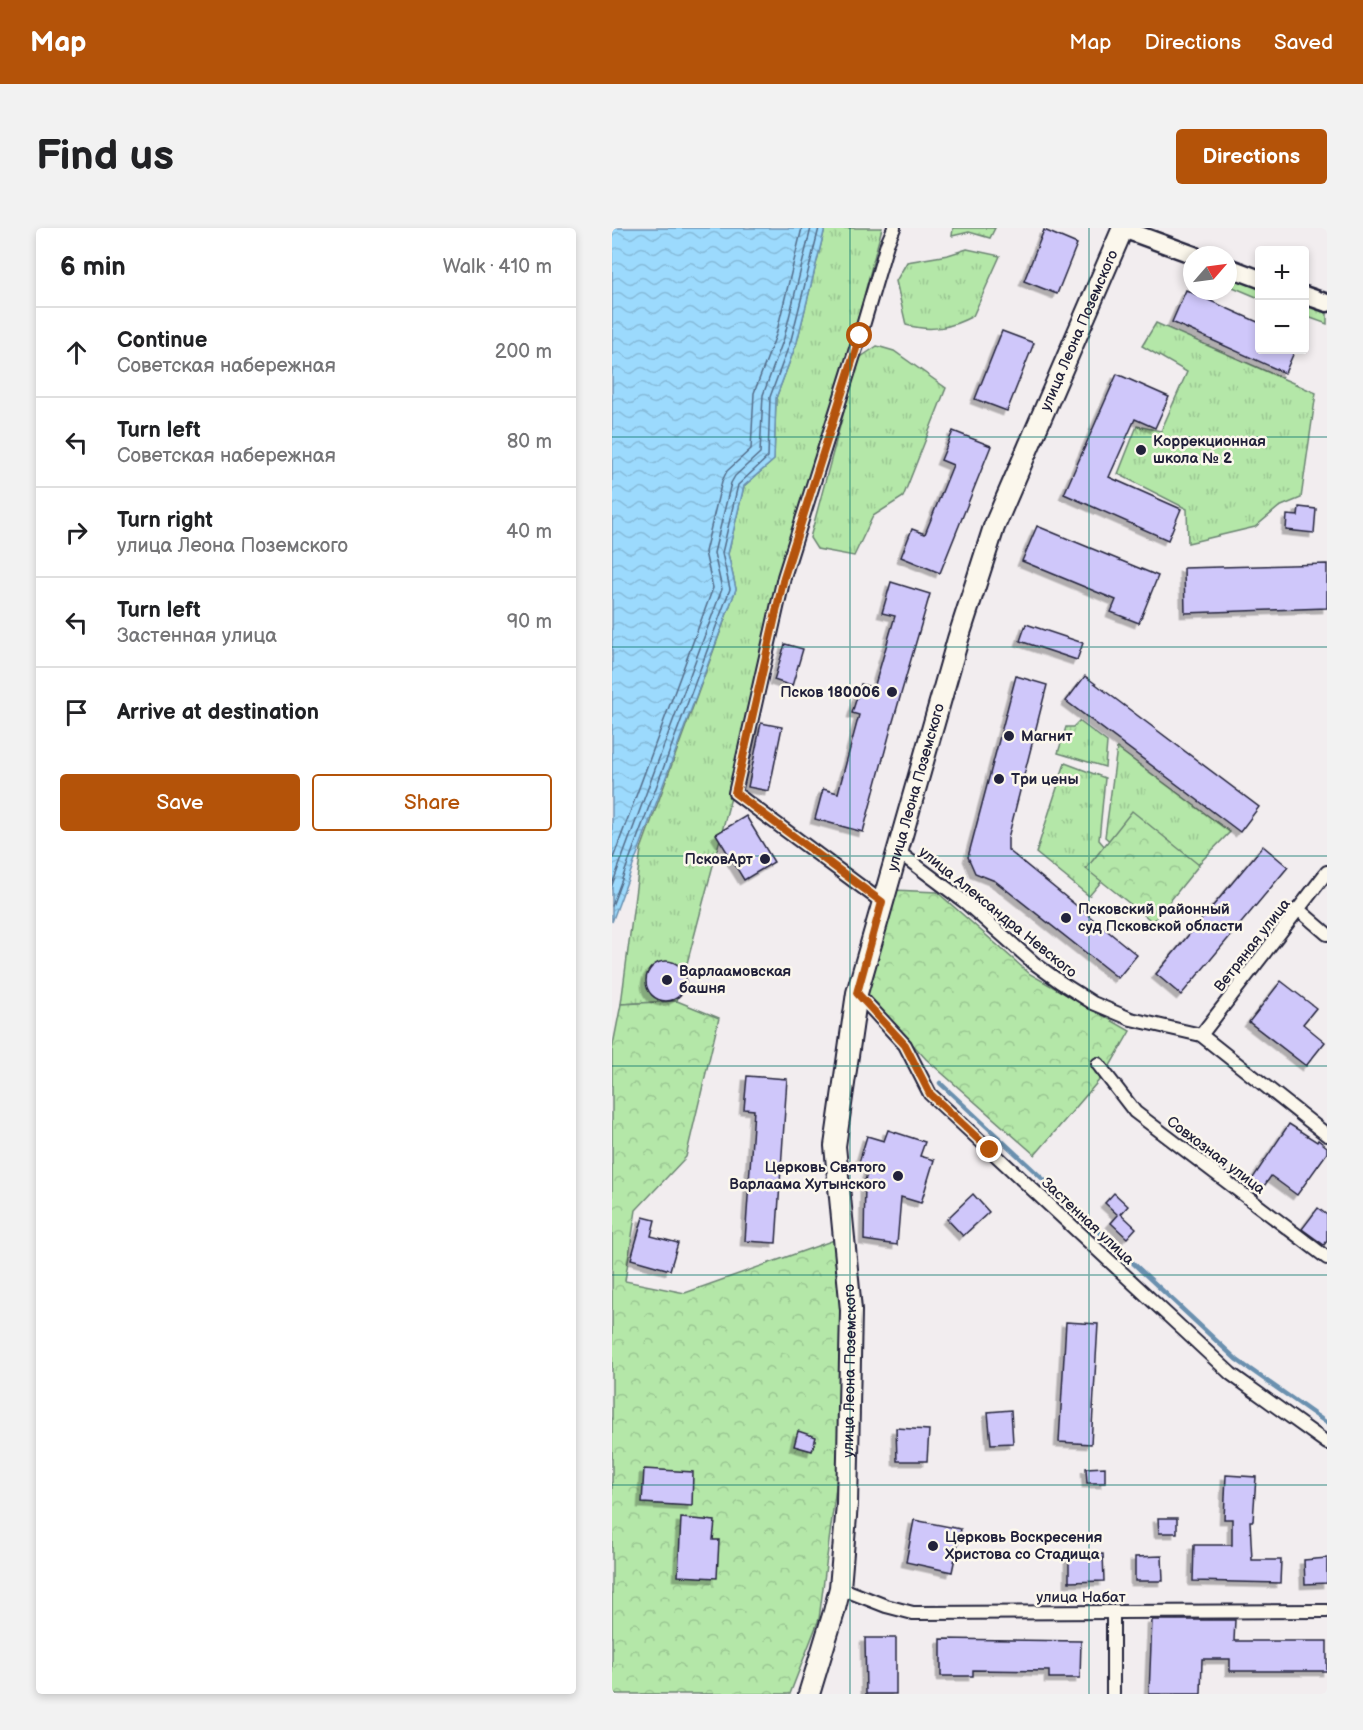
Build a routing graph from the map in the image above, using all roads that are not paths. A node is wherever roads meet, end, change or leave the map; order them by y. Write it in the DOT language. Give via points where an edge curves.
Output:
graph roads {
  1 [pos="894,228"];
  2 [pos="1122,228"];
  3 [pos="1183,251"];
  4 [pos="1237,270"];
  5 [pos="1255,277"];
  6 [pos="1309,296"];
  7 [pos="1327,303"];
  8 [pos="897,851"];
  9 [pos="1327,872"];
  10 [pos="882,902"];
  11 [pos="1298,909"];
  12 [pos="1327,934"];
  13 [pos="857,993"];
  14 [pos="1201,1035"];
  15 [pos="1098,1064"];
  16 [pos="1327,1135"];
  17 [pos="1327,1258"];
  18 [pos="1327,1443"];
  19 [pos="840,1588"];
  20 [pos="1327,1611"];
  21 [pos="1113,1612"];
  22 [pos="809,1694"];
  23 [pos="1113,1694"];
  1 -- 10 [label="street" via="784,577 735,793"];
  2 -- 3 [label="main road"];
  2 -- 8 [label="main road, улица Леона Поземского" via="994,527"];
  4 -- 5 [label="main road"];
  6 -- 7 [label="main road"];
  8 -- 10 [label="main road, улица Леона Поземского"];
  8 -- 14 [label="street, улица Александра Невского" via="1034,963 1093,1003 1131,1019"];
  9 -- 11 [label="street, Ветряная улица"];
  10 -- 13 [label="main road, улица Леона Поземского"];
  11 -- 12 [label="street"];
  11 -- 14 [label="street, Ветряная улица"];
  13 -- 18 [label="street, Застенная улица" via="905,1045 930,1094 1231,1374"];
  13 -- 19 [label="main road, улица Леона Поземского" via="835,1146 851,1310 847,1504"];
  14 -- 16 [label="street, улица Александра Невского"];
  15 -- 17 [label="street, Совхозная улица" via="1135,1112"];
  19 -- 21 [label="street, улица Набат" via="913,1613"];
  19 -- 22 [label="main road, улица Леона Поземского"];
  20 -- 21 [label="street, улица Набат"];
  21 -- 23 [label="street"];
}
